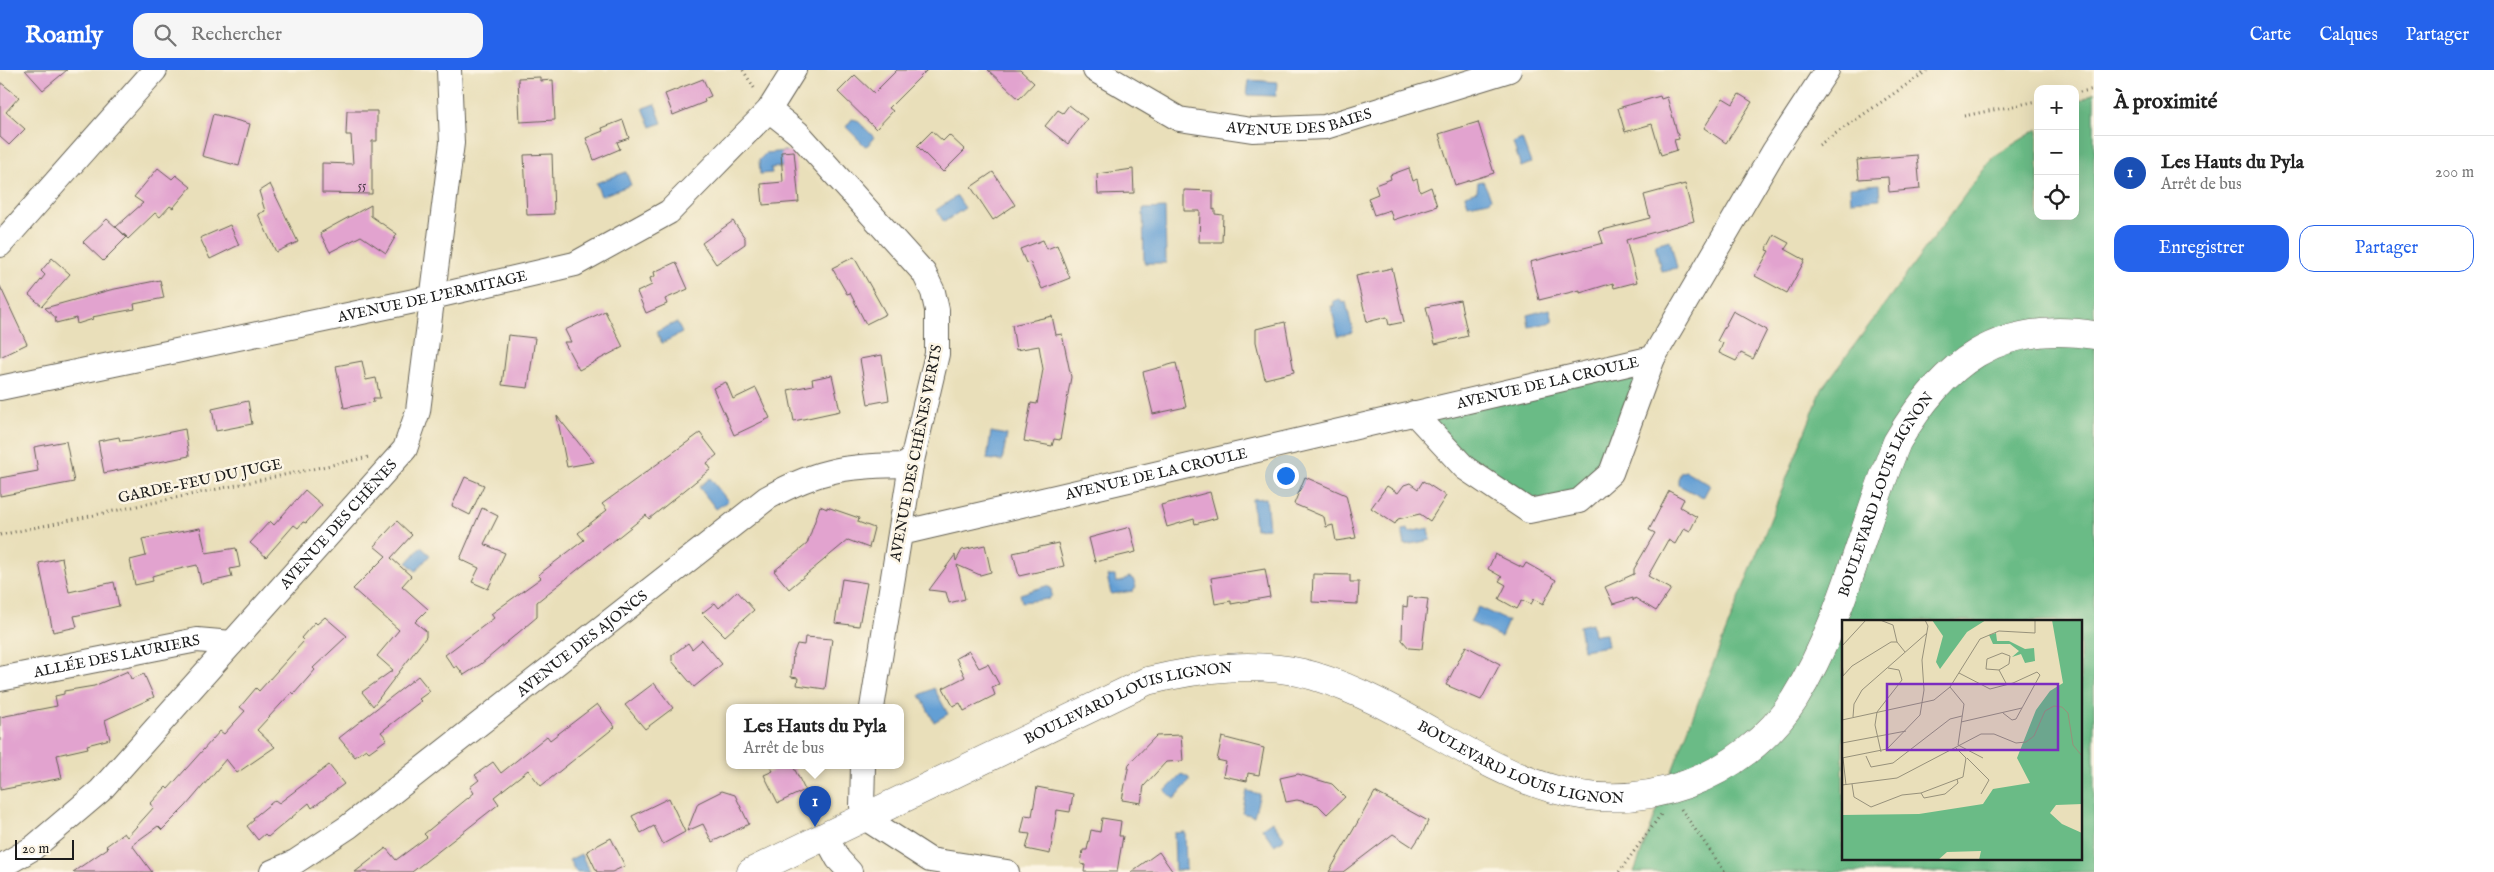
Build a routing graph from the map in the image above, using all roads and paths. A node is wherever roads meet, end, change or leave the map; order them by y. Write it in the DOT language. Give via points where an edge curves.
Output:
graph roads {
  1 [pos="155,70"];
  2 [pos="449,70"];
  3 [pos="794,70"];
  4 [pos="1095,70"];
  5 [pos="1509,70"];
  6 [pos="1827,70"];
  7 [pos="1928,70"];
  8 [pos="1461,77"];
  9 [pos="2094,89"];
  10 [pos="2079,92"];
  11 [pos="2034,102"];
  12 [pos="769,110"];
  13 [pos="1964,116"];
  14 [pos="1819,145"];
  15 [pos="0,246"];
  16 [pos="432,297"];
  17 [pos="2094,335"];
  18 [pos="1653,358"];
  19 [pos="0,388"];
  20 [pos="1414,413"];
  21 [pos="405,449"];
  22 [pos="911,465"];
  23 [pos="901,533"];
  24 [pos="0,535"];
  25 [pos="232,643"];
  26 [pos="0,679"];
  27 [pos="873,704"];
  28 [pos="863,769"];
  29 [pos="1687,802"];
  30 [pos="1654,810"];
  31 [pos="865,818"];
  32 [pos="825,836"];
  33 [pos="0,867"];
  34 [pos="272,872"];
  35 [pos="751,872"];
  36 [pos="850,872"];
  37 [pos="1007,872"];
  38 [pos="1619,872"];
  39 [pos="1725,872"];
  1 -- 15 [label="street"];
  2 -- 16 [label="street, AVENUE DES CHÊNES" via="452,142"];
  3 -- 12 [label="street, AVENUE DE L'ERMITAGE"];
  4 -- 8 [label="street, AVENUE DES BAIES" via="1180,119 1252,130 1326,127"];
  5 -- 8 [label="street, AVENUE DES BAIES"];
  6 -- 18 [label="street, AVENUE DE LA CROULE" via="1774,151"];
  7 -- 14 [label="path"];
  9 -- 10 [label="path"];
  11 -- 13 [label="path"];
  12 -- 16 [label="street, AVENUE DE L'ERMITAGE" via="669,212 576,264"];
  12 -- 22 [label="street, AVENUE DES CHÊNES VERTS" via="798,133 838,177 924,273 933,292 937,310 937,354"];
  16 -- 19 [label="street, AVENUE DE L'ERMITAGE"];
  16 -- 21 [label="street, AVENUE DES CHÊNES" via="418,411"];
  17 -- 31 [label="main road, BOULEVARD LOUIS LIGNON" via="2042,332 2009,338 1973,354 1940,380 1897,442 1830,626 1793,702 1750,748 1724,768 1697,781 1633,798 1574,795 1516,777 1405,715 1348,688 1292,671 1214,668 1147,681"];
  18 -- 20 [label="street, AVENUE DE LA CROULE"];
  18 -- 20 [label="street, AVENUE DE LA CROULE" via="1611,474 1579,501 1529,511 1465,468"];
  20 -- 23 [label="street, AVENUE DE LA CROULE"];
  21 -- 24 [label="path, GARDE-FEU DU JUGE"];
  21 -- 25 [label="street, AVENUE DES CHÊNES"];
  22 -- 23 [label="street, AVENUE DES CHÊNES VERTS"];
  22 -- 34 [label="street, AVENUE DES AJONCS" via="857,466 821,472 767,498 348,827 295,862"];
  23 -- 27 [label="street, AVENUE DES CHÊNES VERTS"];
  25 -- 26 [label="street, ALLÉE DES LAURIERS" via="197,640"];
  25 -- 33 [label="street, AVENUE DES CHÊNES" via="100,791 33,848"];
  28 -- 31 [label="street"];
  29 -- 39 [label="path" via="1678,806"];
  30 -- 38 [label="path" via="1663,809"];
  31 -- 32 [label="main road, BOULEVARD LOUIS LIGNON"];
  31 -- 37 [label="street" via="930,860"];
  32 -- 35 [label="main road, BOULEVARD LOUIS LIGNON"];
  32 -- 36 [label="street"];
}
